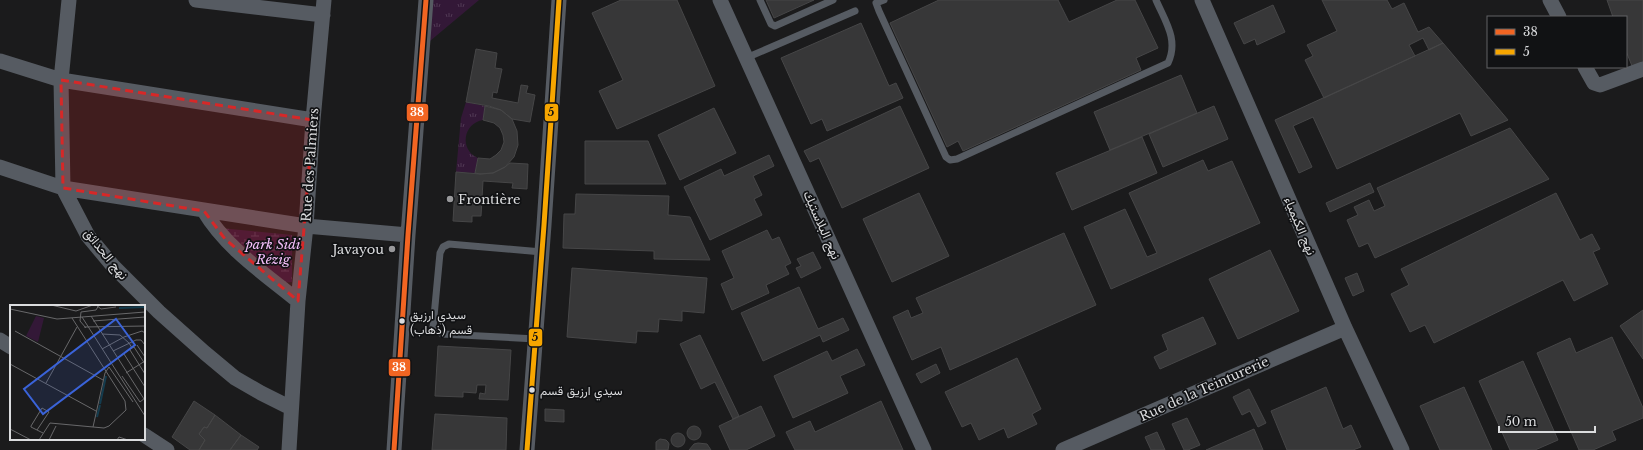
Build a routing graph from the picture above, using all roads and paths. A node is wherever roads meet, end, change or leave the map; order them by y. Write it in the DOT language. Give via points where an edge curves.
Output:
graph roads {
  1 [pos="69,0"];
  2 [pos="205,0"];
  3 [pos="324,0"];
  4 [pos="426,0"];
  5 [pos="559,0"];
  6 [pos="720,0"];
  7 [pos="760,0"];
  8 [pos="833,0"];
  9 [pos="884,0"];
  10 [pos="1156,0"];
  11 [pos="1202,0"];
  12 [pos="1550,0"];
  13 [pos="875,2"];
  14 [pos="855,11"];
  15 [pos="323,15"];
  16 [pos="1558,16"];
  17 [pos="746,58"];
  18 [pos="0,61"];
  19 [pos="1586,68"];
  20 [pos="1643,69"];
  21 [pos="61,80"];
  22 [pos="313,120"];
  23 [pos="0,167"];
  24 [pos="63,188"];
  25 [pos="204,211"];
  26 [pos="306,226"];
  27 [pos="408,236"];
  28 [pos="542,252"];
  29 [pos="298,301"];
  30 [pos="1344,328"];
  31 [pos="536,339"];
  32 [pos="0,340"];
  33 [pos="10,346"];
  34 [pos="291,408"];
  35 [pos="145,436"];
  36 [pos="167,450"];
  37 [pos="289,450"];
  38 [pos="394,450"];
  39 [pos="527,450"];
  40 [pos="924,450"];
  41 [pos="1064,450"];
  42 [pos="1402,450"];
  1 -- 21 [label="street, نهج الحدائق"];
  2 -- 15 [label="street"];
  3 -- 15 [label="street, Rue des Palmiers"];
  4 -- 27 [label="street"];
  5 -- 28 [label="street"];
  6 -- 17 [label="street, نهج البلاستيك"];
  7 -- 8 [label="lane" via="771,24 775,26"];
  9 -- 13 [label="lane"];
  10 -- 13 [label="lane" via="1171,34 1172,53 1168,62 957,160 946,157"];
  11 -- 30 [label="street, نهج الكيمياء"];
  12 -- 16 [label="street"];
  14 -- 17 [label="lane"];
  15 -- 22 [label="street, Rue des Palmiers"];
  17 -- 40 [label="street, نهج البلاستيك"];
  18 -- 21 [label="street"];
  19 -- 20 [label="street" via="1594,83 1600,85"];
  21 -- 22 [label="street"];
  21 -- 24 [label="street, نهج الحدائق"];
  22 -- 26 [label="street, Rue des Palmiers"];
  23 -- 24 [label="street"];
  24 -- 25 [label="street"];
  24 -- 34 [label="street, نهج الحدائق" via="88,236 113,266 159,312 235,378"];
  25 -- 26 [label="street"];
  25 -- 29 [label="street" via="225,239"];
  26 -- 27 [label="street"];
  26 -- 29 [label="street, Rue des Palmiers"];
  27 -- 38 [label="street"];
  28 -- 31 [label="street"];
  28 -- 31 [label="lane" via="449,244 443,247 440,253 433,327 442,334"];
  29 -- 34 [label="street, Rue des Palmiers"];
  30 -- 41 [label="street, Rue de la Teinturerie"];
  30 -- 42 [label="street, نهج الكيمياء"];
  31 -- 39 [label="street"];
  32 -- 33 [label="street"];
  34 -- 37 [label="street, Rue des Palmiers"];
  35 -- 36 [label="street"];
}
